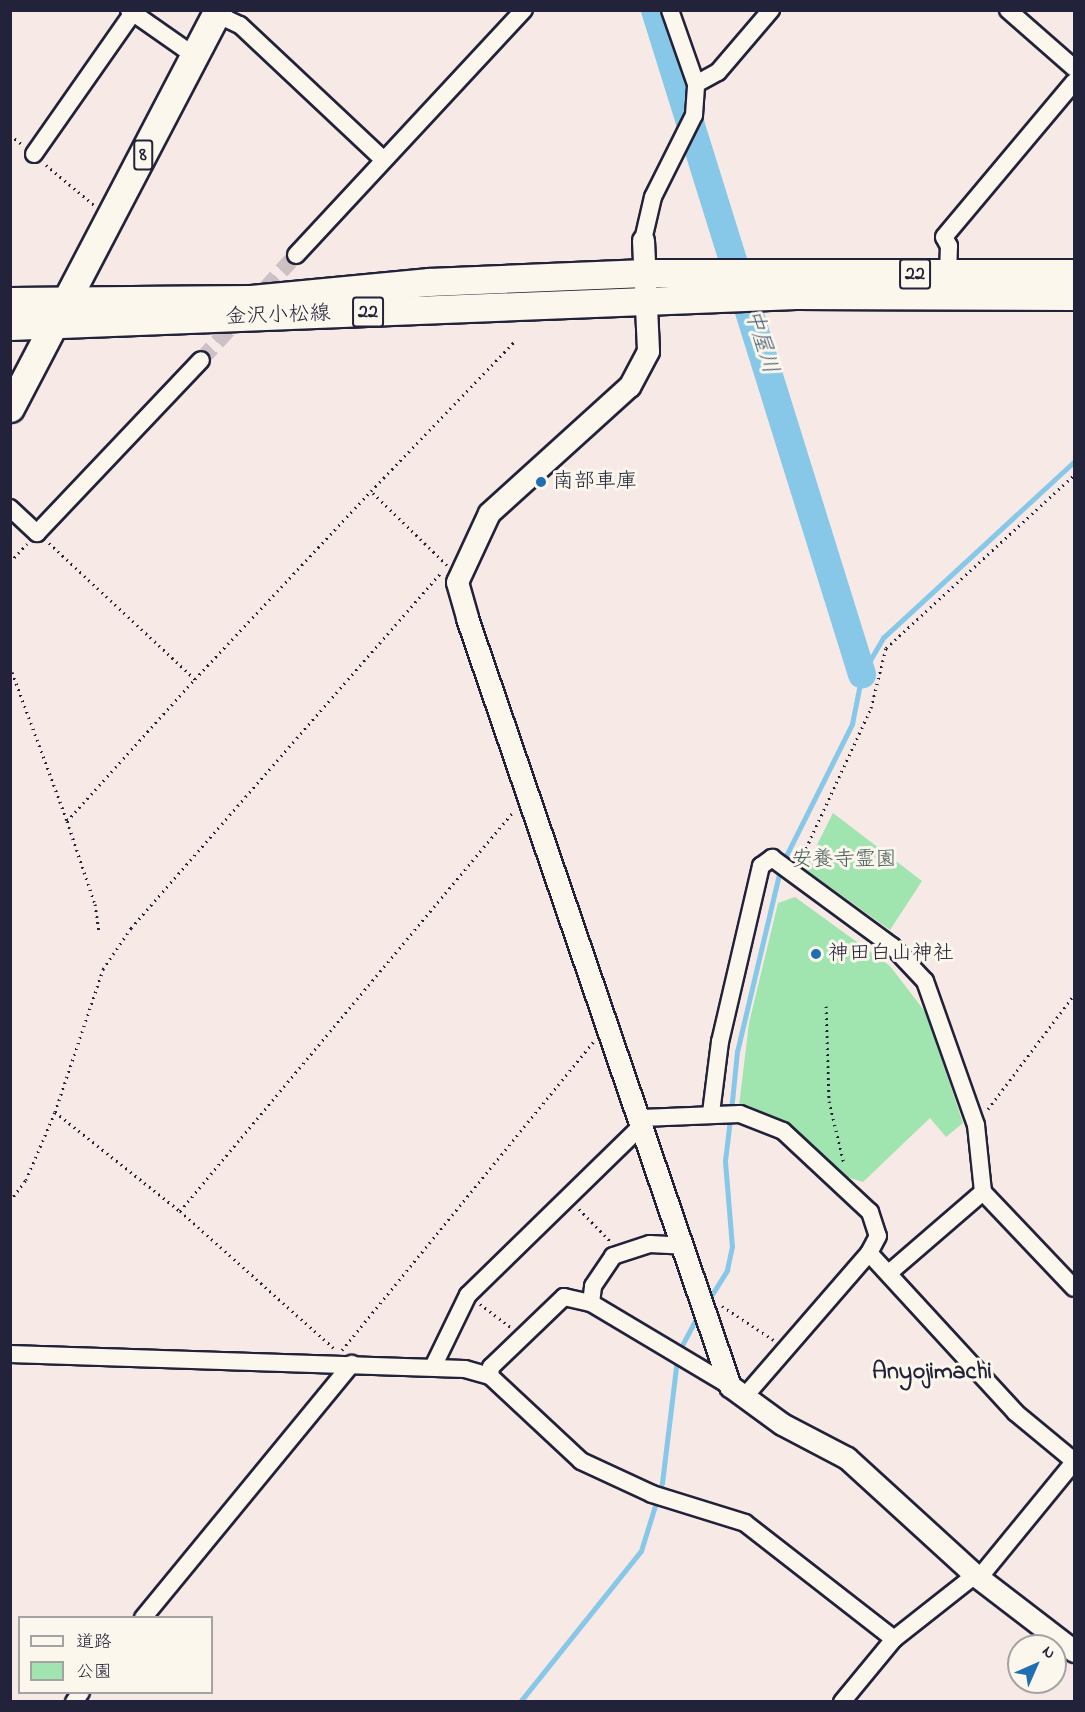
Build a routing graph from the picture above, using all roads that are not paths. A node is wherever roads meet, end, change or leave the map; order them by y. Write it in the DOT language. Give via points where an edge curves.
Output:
graph roads {
  1 [pos="524,10"];
  2 [pos="670,10"];
  3 [pos="771,10"];
  4 [pos="1008,10"];
  5 [pos="130,12"];
  6 [pos="217,12"];
  7 [pos="196,57"];
  8 [pos="1074,68"];
  9 [pos="1074,82"];
  10 [pos="696,84"];
  11 [pos="34,154"];
  12 [pos="384,160"];
  13 [pos="643,240"];
  14 [pos="296,255"];
  15 [pos="645,273"];
  16 [pos="1074,273"];
  17 [pos="948,274"];
  18 [pos="762,285"];
  19 [pos="725,286"];
  20 [pos="1074,297"];
  21 [pos="66,298"];
  22 [pos="10,301"];
  23 [pos="647,302"];
  24 [pos="53,324"];
  25 [pos="10,326"];
  26 [pos="201,360"];
  27 [pos="10,408"];
  28 [pos="10,508"];
  29 [pos="716,1114"];
  30 [pos="643,1121"];
  31 [pos="983,1192"];
  32 [pos="683,1246"];
  33 [pos="869,1252"];
  34 [pos="889,1274"];
  35 [pos="1074,1288"];
  36 [pos="591,1303"];
  37 [pos="10,1354"];
  38 [pos="352,1364"];
  39 [pos="433,1367"];
  40 [pos="490,1376"];
  41 [pos="737,1391"];
  42 [pos="1074,1462"];
  43 [pos="977,1576"];
  44 [pos="144,1616"];
  45 [pos="894,1639"];
  46 [pos="1074,1651"];
  47 [pos="842,1701"];
  1 -- 12 [label="street"];
  2 -- 10 [label="street"];
  3 -- 10 [label="street" via="718,72"];
  4 -- 8 [label="street"];
  5 -- 7 [label="street"];
  5 -- 11 [label="street"];
  6 -- 7 [label="main road, 8"];
  6 -- 12 [label="street" via="240,25"];
  7 -- 21 [label="main road, 8"];
  9 -- 17 [label="street" via="944,237 949,246"];
  10 -- 13 [label="street" via="694,115 653,196"];
  12 -- 14 [label="street"];
  13 -- 15 [label="street"];
  15 -- 19 [label="main road, 金沢小松線 / 22"];
  15 -- 21 [label="main road, 金沢小松線 / 22" via="417,283 251,299"];
  15 -- 23 [label="street"];
  16 -- 17 [label="main road, 22"];
  17 -- 18 [label="main road, 22"];
  18 -- 19 [label="main road, 22"];
  18 -- 20 [label="main road, 22"];
  19 -- 23 [label="main road, 金沢小松線 / 22"];
  21 -- 22 [label="main road, 金沢小松線 / 22"];
  21 -- 24 [label="main road"];
  23 -- 24 [label="main road, 金沢小松線 / 22"];
  23 -- 30 [label="street" via="648,351 629,386 489,513 468,549 457,582 527,795"];
  24 -- 25 [label="main road, 金沢小松線 / 22"];
  24 -- 27 [label="main road"];
  26 -- 28 [label="street" via="37,533"];
  29 -- 30 [label="street"];
  29 -- 31 [label="street" via="720,1042 761,866 772,858 892,946 925,981 976,1125"];
  29 -- 33 [label="street" via="740,1114 783,1131 850,1193 873,1220 878,1236"];
  30 -- 32 [label="street"];
  30 -- 39 [label="street" via="569,1200 468,1295"];
  31 -- 34 [label="street"];
  31 -- 35 [label="street"];
  32 -- 36 [label="street" via="650,1244 621,1253 597,1277"];
  32 -- 41 [label="street"];
  33 -- 34 [label="street"];
  33 -- 41 [label="street" via="788,1349"];
  34 -- 42 [label="street" via="1016,1413"];
  36 -- 40 [label="street" via="564,1297 521,1335"];
  36 -- 41 [label="street"];
  37 -- 38 [label="street"];
  38 -- 39 [label="street"];
  38 -- 44 [label="street"];
  39 -- 40 [label="street"];
  40 -- 45 [label="street" via="581,1461 659,1497 745,1523"];
  41 -- 43 [label="street" via="782,1424 847,1458"];
  42 -- 43 [label="street"];
  43 -- 45 [label="street"];
  43 -- 46 [label="street"];
  45 -- 47 [label="street"];
}
